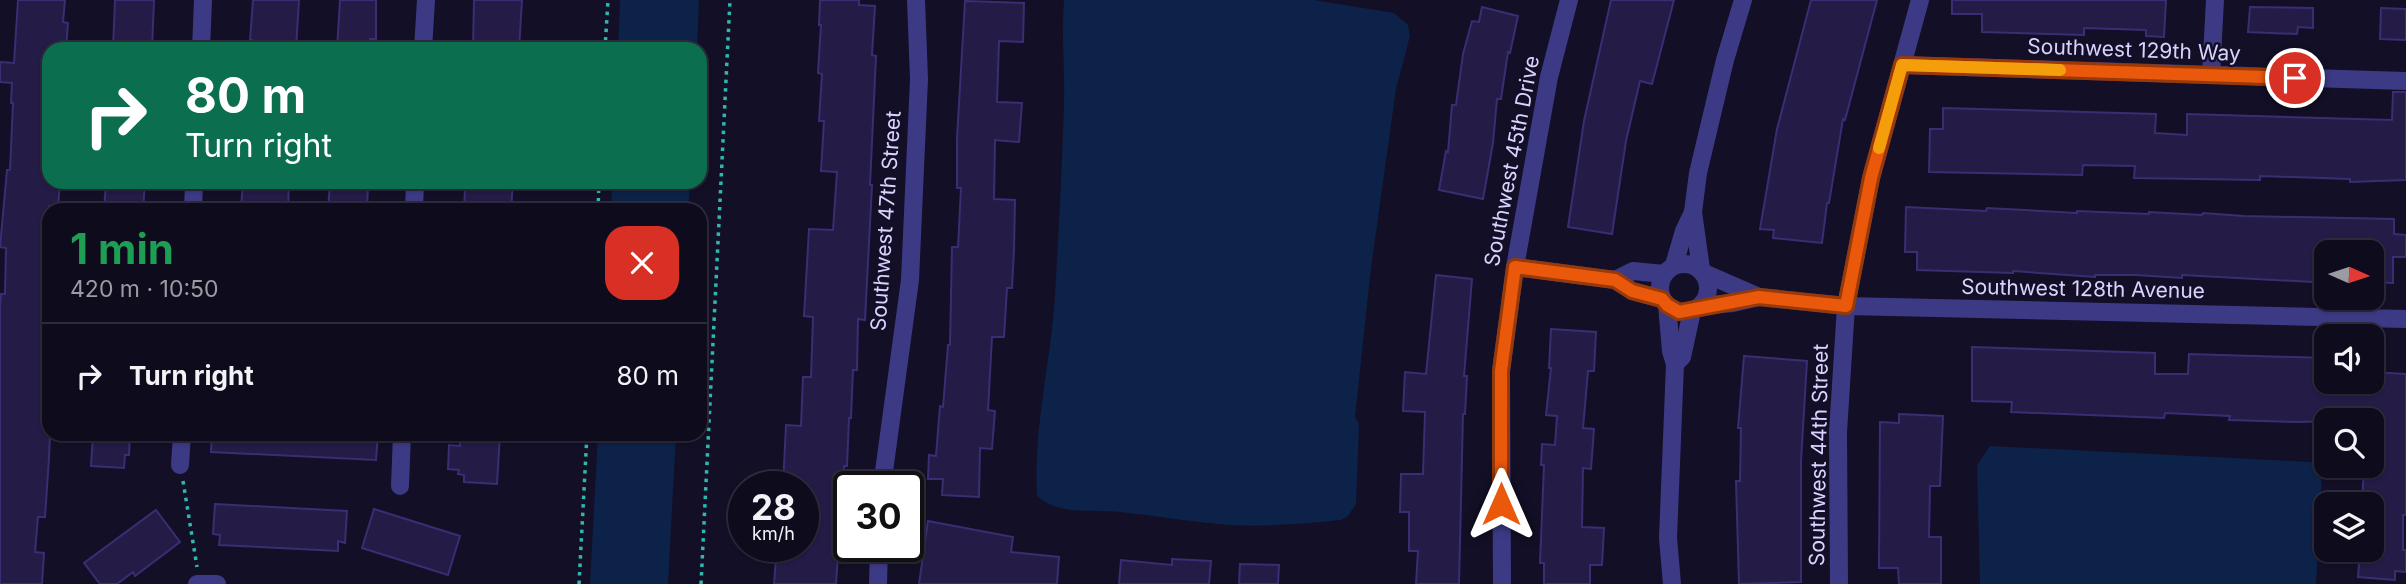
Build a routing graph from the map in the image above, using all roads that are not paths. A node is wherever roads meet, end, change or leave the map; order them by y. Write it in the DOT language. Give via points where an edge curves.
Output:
graph roads {
  1 [pos="203,0"];
  2 [pos="426,0"];
  3 [pos="916,0"];
  4 [pos="1569,0"];
  5 [pos="1743,0"];
  6 [pos="1920,0"];
  7 [pos="2215,0"];
  8 [pos="201,42"];
  9 [pos="423,42"];
  10 [pos="1902,65"];
  11 [pos="2211,75"];
  12 [pos="2406,81"];
  13 [pos="1693,212"];
  14 [pos="1515,267"];
  15 [pos="1669,269"];
  16 [pos="1702,271"];
  17 [pos="1615,280"];
  18 [pos="1759,297"];
  19 [pos="1665,302"];
  20 [pos="1846,306"];
  21 [pos="1696,309"];
  22 [pos="2406,319"];
  23 [pos="1675,364"];
  24 [pos="182,441"];
  25 [pos="402,441"];
  26 [pos="180,465"];
  27 [pos="884,471"];
  28 [pos="400,486"];
  29 [pos="879,562"];
  30 [pos="878,584"];
  31 [pos="1502,584"];
  32 [pos="1672,584"];
  33 [pos="1839,584"];
  1 -- 8 [label="street"];
  2 -- 9 [label="street"];
  3 -- 27 [label="street, Southwest 47th Street" via="919,79 910,280"];
  4 -- 14 [label="street, Southwest 45th Drive" via="1549,78"];
  5 -- 13 [label="street" via="1724,60"];
  6 -- 10 [label="street, Southwest 44th Street"];
  7 -- 11 [label="street"];
  10 -- 11 [label="street, Southwest 129th Way"];
  10 -- 20 [label="street, Southwest 44th Street" via="1871,178"];
  11 -- 12 [label="street, Southwest 129th Way"];
  13 -- 15 [label="street"];
  13 -- 16 [label="street"];
  14 -- 17 [label="street"];
  14 -- 31 [label="street, Southwest 45th Drive" via="1501,371"];
  15 -- 16 [label="street" via="1688,263"];
  15 -- 17 [label="street" via="1633,271"];
  15 -- 19 [label="street" via="1659,286"];
  16 -- 18 [label="street, Southwest 128th Avenue"];
  16 -- 21 [label="street" via="1708,294"];
  17 -- 19 [label="street"];
  18 -- 20 [label="street, Southwest 128th Avenue"];
  18 -- 21 [label="street, Southwest 128th Avenue"];
  19 -- 21 [label="street" via="1679,312"];
  19 -- 23 [label="street"];
  20 -- 22 [label="street, Southwest 128th Avenue"];
  20 -- 33 [label="street, Southwest 44th Street" via="1838,432"];
  21 -- 23 [label="street" via="1682,357"];
  23 -- 32 [label="street" via="1668,538"];
  24 -- 26 [label="street"];
  25 -- 28 [label="street"];
  29 -- 30 [label="street"];
}
